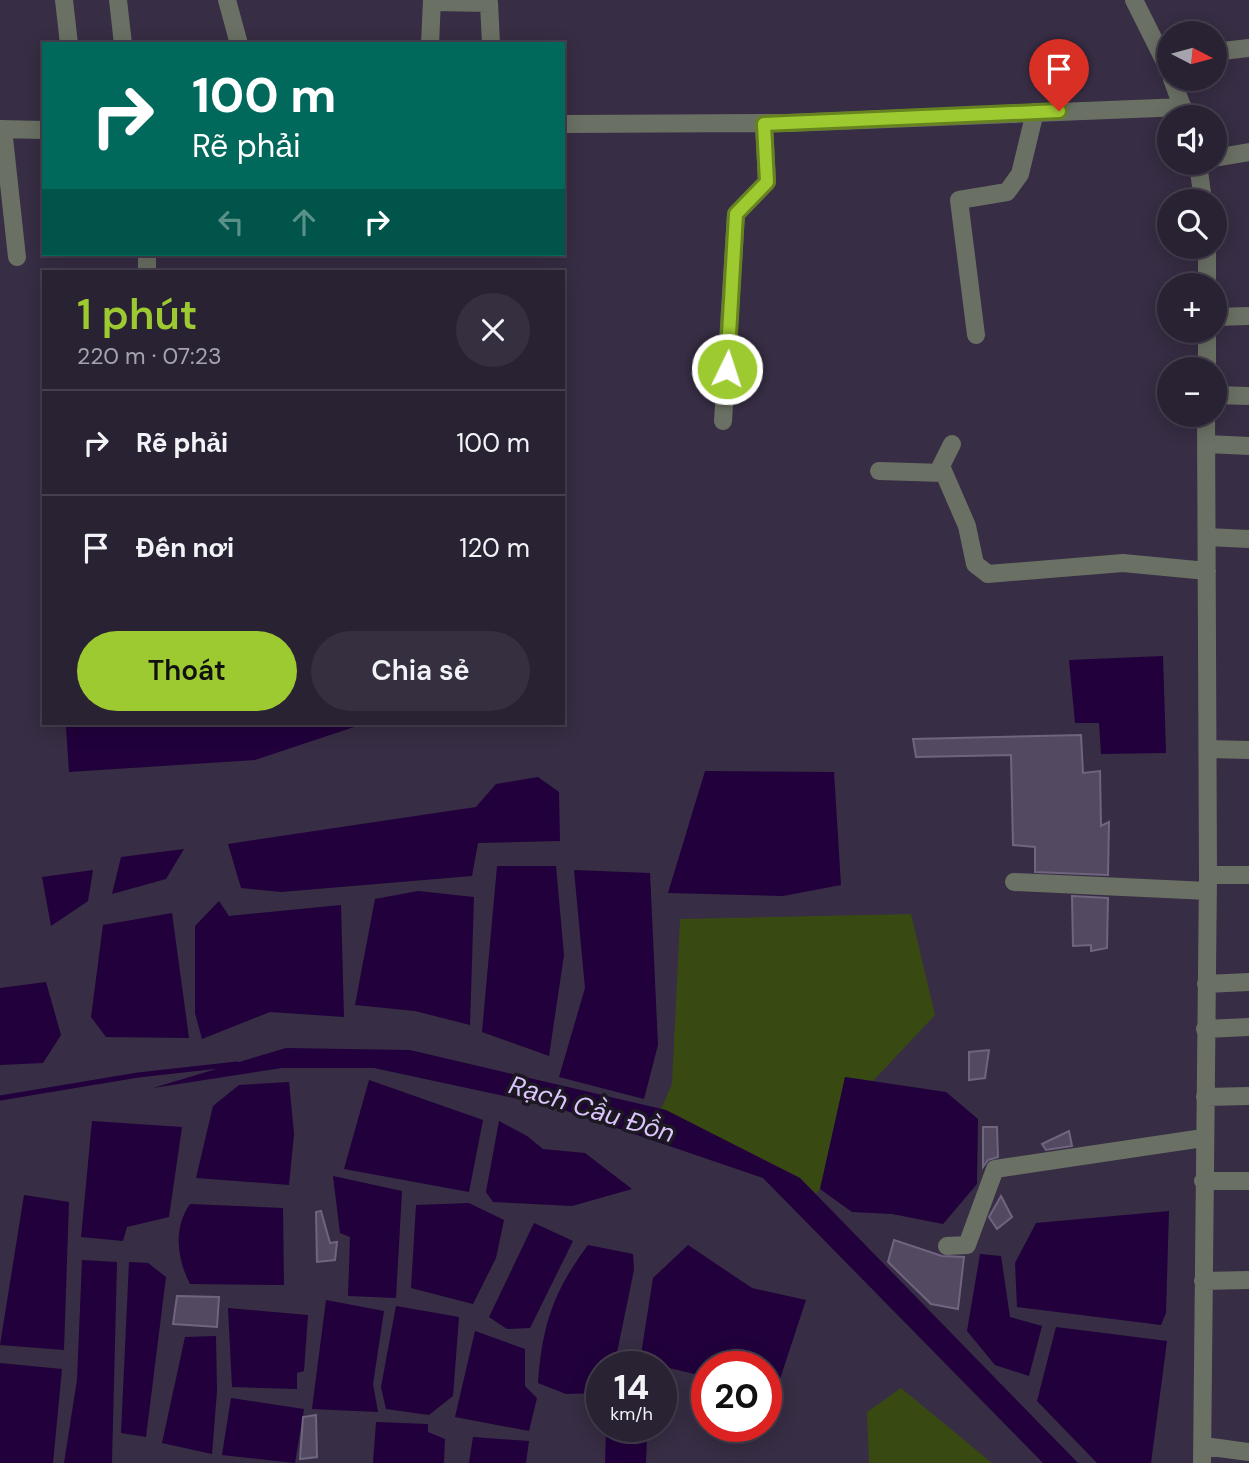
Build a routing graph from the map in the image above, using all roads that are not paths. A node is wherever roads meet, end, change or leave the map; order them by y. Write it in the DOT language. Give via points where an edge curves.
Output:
graph roads {
  1 [pos="64,0"];
  2 [pos="118,0"];
  3 [pos="227,0"];
  4 [pos="1134,0"];
  5 [pos="432,1"];
  6 [pos="69,42"];
  7 [pos="123,42"];
  8 [pos="238,42"];
  9 [pos="430,42"];
  10 [pos="491,42"];
  11 [pos="1157,43"];
  12 [pos="1249,48"];
  13 [pos="1227,51"];
  14 [pos="1035,112"];
  15 [pos="1157,112"];
  16 [pos="565,124"];
  17 [pos="764,124"];
  18 [pos="1,129"];
  19 [pos="42,130"];
  20 [pos="1249,152"];
  21 [pos="1227,156"];
  22 [pos="17,257"];
  23 [pos="1249,316"];
  24 [pos="1227,317"];
  25 [pos="976,335"];
  26 [pos="1227,395"];
  27 [pos="1249,396"];
  28 [pos="723,421"];
  29 [pos="1206,427"];
  30 [pos="951,444"];
  31 [pos="1207,444"];
  32 [pos="1249,446"];
  33 [pos="879,471"];
  34 [pos="944,473"];
  35 [pos="1207,537"];
  36 [pos="1249,539"];
  37 [pos="1207,571"];
  38 [pos="1208,749"];
  39 [pos="1249,750"];
  40 [pos="1249,875"];
  41 [pos="1014,882"];
  42 [pos="1208,883"];
  43 [pos="1249,982"];
  44 [pos="1206,984"];
  45 [pos="1249,1027"];
  46 [pos="1205,1028"];
  47 [pos="1249,1096"];
  48 [pos="1205,1097"];
  49 [pos="1203,1138"];
  50 [pos="1203,1181"];
  51 [pos="1249,1181"];
  52 [pos="947,1246"];
  53 [pos="1249,1280"];
  54 [pos="1203,1281"];
  55 [pos="1249,1452"];
  56 [pos="1203,1455"];
  1 -- 6 [label="street"];
  2 -- 7 [label="street"];
  3 -- 8 [label="street"];
  4 -- 11 [label="street"];
  5 -- 9 [label="street"];
  5 -- 10 [label="street" via="489,3"];
  12 -- 13 [label="street"];
  14 -- 15 [label="street"];
  14 -- 17 [label="street"];
  14 -- 25 [label="street" via="1020,174 1007,192 959,200"];
  16 -- 17 [label="street"];
  17 -- 28 [label="street" via="767,182 736,214"];
  18 -- 19 [label="street"];
  18 -- 22 [label="street"];
  20 -- 21 [label="street"];
  23 -- 24 [label="street"];
  26 -- 27 [label="street"];
  29 -- 31 [label="street"];
  30 -- 34 [label="street" via="941,466"];
  31 -- 32 [label="street"];
  31 -- 35 [label="street"];
  33 -- 34 [label="street"];
  34 -- 37 [label="street" via="967,526 975,564 988,574 1123,563"];
  35 -- 36 [label="street"];
  35 -- 37 [label="street"];
  37 -- 38 [label="street"];
  38 -- 39 [label="street"];
  38 -- 42 [label="street"];
  40 -- 42 [label="street"];
  41 -- 42 [label="street"];
  42 -- 44 [label="street"];
  43 -- 44 [label="street"];
  44 -- 46 [label="street"];
  45 -- 46 [label="street"];
  46 -- 48 [label="street"];
  47 -- 48 [label="street"];
  48 -- 49 [label="street"];
  49 -- 50 [label="street"];
  49 -- 52 [label="street" via="995,1169 967,1245"];
  50 -- 51 [label="street"];
  50 -- 54 [label="street"];
  53 -- 54 [label="street"];
  54 -- 56 [label="street"];
  55 -- 56 [label="street"];
}
